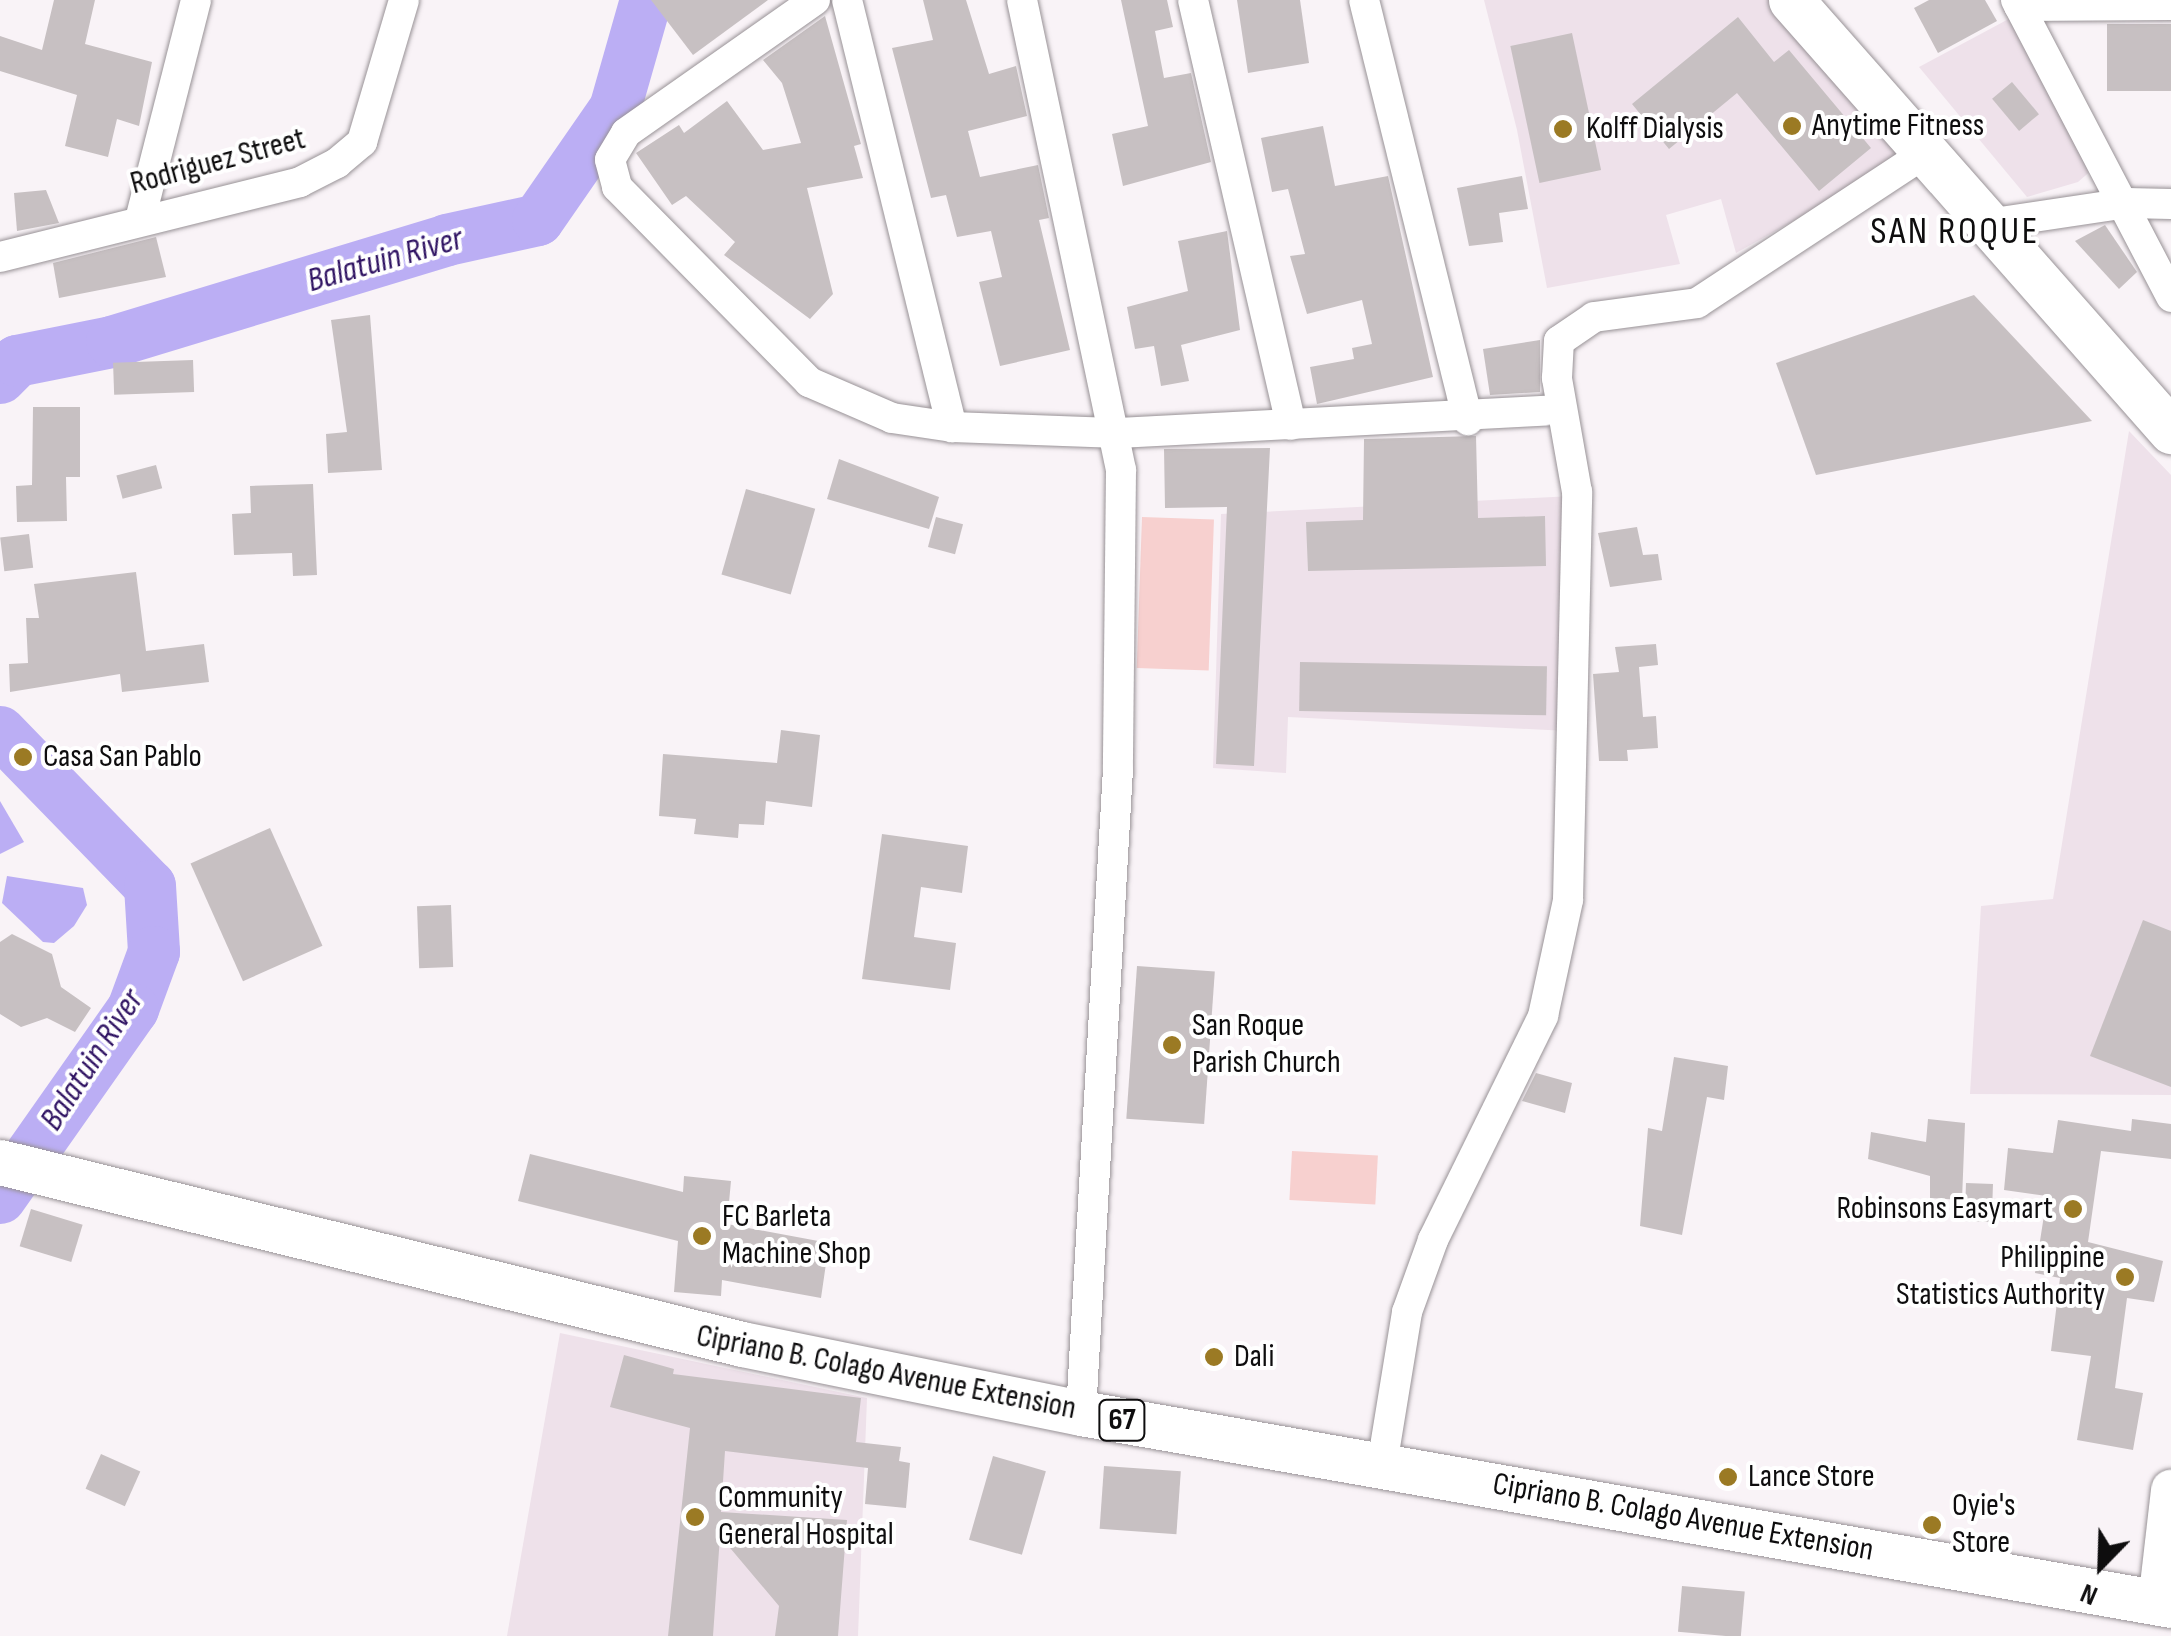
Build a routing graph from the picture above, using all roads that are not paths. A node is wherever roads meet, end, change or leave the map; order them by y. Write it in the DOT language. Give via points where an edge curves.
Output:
graph roads {
  1 [pos="196,0"];
  2 [pos="404,0"];
  3 [pos="816,0"];
  4 [pos="846,0"];
  5 [pos="1022,0"];
  6 [pos="1193,0"];
  7 [pos="1364,0"];
  8 [pos="1791,0"];
  9 [pos="2018,3"];
  10 [pos="2171,5"];
  11 [pos="1925,153"];
  12 [pos="2127,203"];
  13 [pos="2171,204"];
  14 [pos="140,220"];
  15 [pos="1987,224"];
  16 [pos="0,257"];
  17 [pos="2171,297"];
  18 [pos="1546,411"];
  19 [pos="1468,420"];
  20 [pos="1291,425"];
  21 [pos="952,427"];
  22 [pos="2171,430"];
  23 [pos="1118,433"];
  24 [pos="0,1162"];
  25 [pos="1080,1412"];
  26 [pos="1382,1465"];
  27 [pos="2171,1490"];
  28 [pos="2165,1604"];
  1 -- 14 [label="street"];
  2 -- 14 [label="street, Rodriguez Street" via="362,142 338,163 300,182"];
  3 -- 21 [label="street" via="626,133 610,160 617,187 809,382 892,418"];
  4 -- 21 [label="street"];
  5 -- 23 [label="street"];
  6 -- 20 [label="street"];
  7 -- 19 [label="street"];
  8 -- 11 [label="main road"];
  9 -- 10 [label="street"];
  9 -- 12 [label="street"];
  11 -- 15 [label="main road"];
  11 -- 26 [label="street" via="1697,302 1594,317 1559,341 1557,378 1577,492 1568,900 1543,1016 1433,1240 1408,1312"];
  12 -- 13 [label="street"];
  12 -- 15 [label="street"];
  12 -- 17 [label="street"];
  14 -- 16 [label="street, Rodriguez Street"];
  15 -- 22 [label="main road"];
  18 -- 19 [label="street"];
  19 -- 20 [label="street"];
  20 -- 23 [label="street"];
  21 -- 23 [label="street"];
  23 -- 25 [label="street" via="1118,769"];
  24 -- 25 [label="main road, Cipriano B. Colago Avenue Extension / 67" via="614,1316"];
  25 -- 26 [label="main road, Cipriano B. Colago Avenue Extension / 67"];
  26 -- 28 [label="main road, Cipriano B. Colago Avenue Extension / 67"];
  27 -- 28 [label="street"];
}
